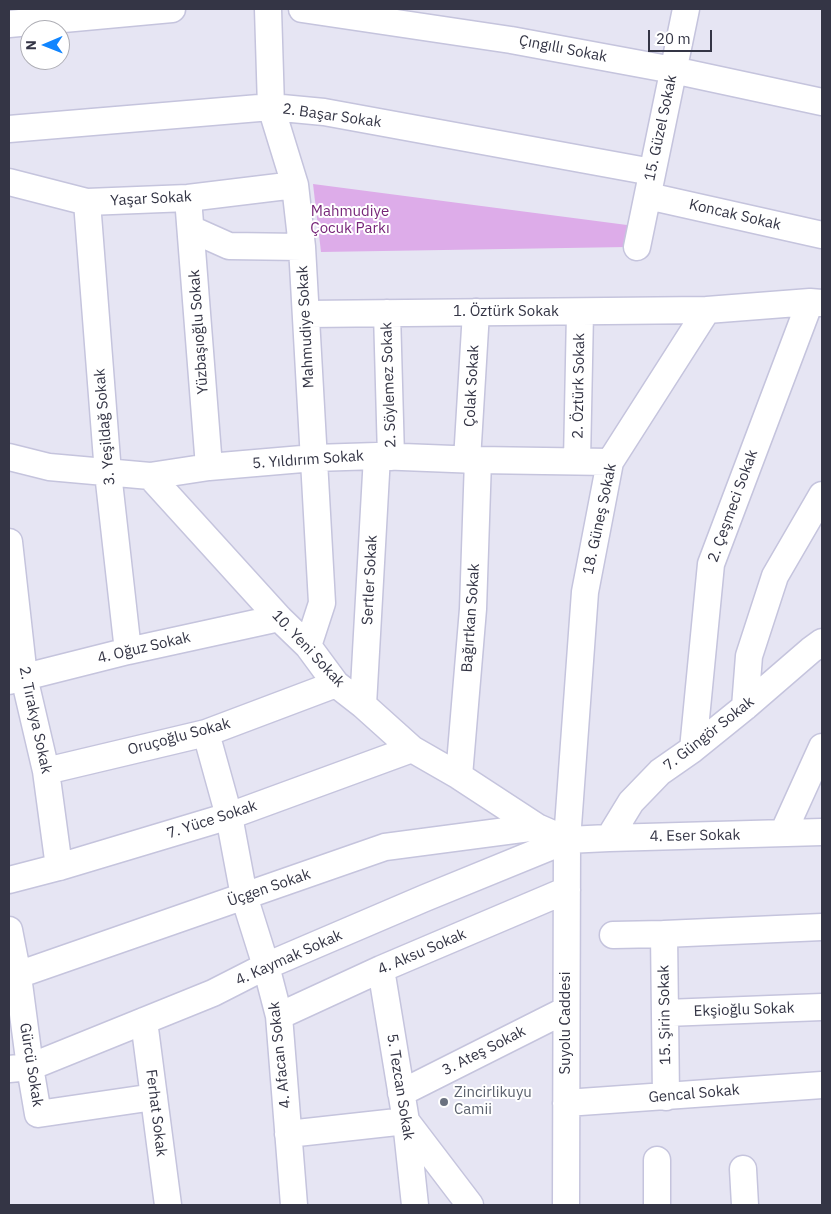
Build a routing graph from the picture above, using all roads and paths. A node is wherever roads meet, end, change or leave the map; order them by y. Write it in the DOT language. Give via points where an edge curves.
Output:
graph roads {
  1 [pos="172,9"];
  2 [pos="268,9"];
  3 [pos="302,9"];
  4 [pos="686,9"];
  5 [pos="9,24"];
  6 [pos="673,70"];
  7 [pos="822,102"];
  8 [pos="271,107"];
  9 [pos="9,129"];
  10 [pos="9,182"];
  11 [pos="650,184"];
  12 [pos="295,185"];
  13 [pos="188,198"];
  14 [pos="88,202"];
  15 [pos="191,228"];
  16 [pos="822,235"];
  17 [pos="302,247"];
  18 [pos="637,247"];
  19 [pos="816,303"];
  20 [pos="707,310"];
  21 [pos="476,312"];
  22 [pos="580,312"];
  23 [pos="387,313"];
  24 [pos="306,314"];
  25 [pos="9,456"];
  26 [pos="384,456"];
  27 [pos="314,458"];
  28 [pos="473,460"];
  29 [pos="577,461"];
  30 [pos="610,462"];
  31 [pos="209,467"];
  32 [pos="108,473"];
  33 [pos="150,476"];
  34 [pos="822,495"];
  35 [pos="9,542"];
  36 [pos="279,618"];
  37 [pos="822,642"];
  38 [pos="308,646"];
  39 [pos="128,651"];
  40 [pos="16,679"];
  41 [pos="336,684"];
  42 [pos="364,705"];
  43 [pos="744,707"];
  44 [pos="206,733"];
  45 [pos="822,747"];
  46 [pos="412,748"];
  47 [pos="693,749"];
  48 [pos="46,771"];
  49 [pos="459,776"];
  50 [pos="230,816"];
  51 [pos="537,827"];
  52 [pos="822,832"];
  53 [pos="783,833"];
  54 [pos="610,838"];
  55 [pos="567,840"];
  56 [pos="59,867"];
  57 [pos="9,880"];
  58 [pos="566,890"];
  59 [pos="244,896"];
  60 [pos="822,926"];
  61 [pos="9,930"];
  62 [pos="664,934"];
  63 [pos="613,935"];
  64 [pos="266,966"];
  65 [pos="381,969"];
  66 [pos="14,977"];
  67 [pos="822,1007"];
  68 [pos="566,1010"];
  69 [pos="666,1013"];
  70 [pos="279,1016"];
  71 [pos="144,1021"];
  72 [pos="19,1068"];
  73 [pos="822,1085"];
  74 [pos="401,1093"];
  75 [pos="154,1097"];
  76 [pos="666,1097"];
  77 [pos="566,1103"];
  78 [pos="406,1121"];
  79 [pos="288,1134"];
  80 [pos="657,1160"];
  81 [pos="743,1169"];
  82 [pos="168,1205"];
  83 [pos="294,1205"];
  84 [pos="415,1205"];
  85 [pos="470,1205"];
  86 [pos="566,1205"];
  87 [pos="657,1205"];
  88 [pos="745,1205"];
  1 -- 5 [label="street"];
  2 -- 8 [label="street, Mahmudiye Sokak"];
  3 -- 6 [label="street, Çıngıllı Sokak" via="511,40"];
  4 -- 6 [label="street, 15. Güzel Sokak"];
  6 -- 7 [label="street, Çıngıllı Sokak"];
  6 -- 11 [label="street, 15. Güzel Sokak"];
  8 -- 9 [label="street, 2. Başar Sokak"];
  8 -- 11 [label="street, 2. Başar Sokak" via="324,112"];
  8 -- 12 [label="street, Mahmudiye Sokak"];
  10 -- 14 [label="street, Yaşar Sokak"];
  11 -- 16 [label="street, Koncak Sokak"];
  11 -- 18 [label="street, 15. Güzel Sokak"];
  12 -- 13 [label="street, Yaşar Sokak"];
  12 -- 17 [label="street, Mahmudiye Sokak"];
  13 -- 14 [label="street, Yaşar Sokak"];
  13 -- 15 [label="street, Yüzbaşıoğlu Sokak"];
  14 -- 32 [label="street, 3. Yeşildağ Sokak"];
  15 -- 17 [label="street" via="229,246"];
  15 -- 31 [label="street, Yüzbaşıoğlu Sokak"];
  17 -- 24 [label="street, Mahmudiye Sokak"];
  19 -- 20 [label="street"];
  19 -- 47 [label="street, 2. Çeşmeci Sokak" via="711,564"];
  20 -- 22 [label="street, 1. Öztürk Sokak"];
  20 -- 30 [label="street, 18. Güneş Sokak"];
  21 -- 22 [label="street, 1. Öztürk Sokak"];
  21 -- 23 [label="street, 1. Öztürk Sokak"];
  21 -- 28 [label="street, Çolak Sokak"];
  22 -- 29 [label="street, 2. Öztürk Sokak"];
  23 -- 24 [label="street, 1. Öztürk Sokak"];
  23 -- 26 [label="street, 2. Söylemez Sokak"];
  24 -- 27 [label="street, Mahmudiye Sokak"];
  25 -- 32 [label="street, 5. Yıldırım Sokak" via="49,466"];
  26 -- 27 [label="street, 5. Yıldırım Sokak"];
  26 -- 28 [label="street, 5. Yıldırım Sokak"];
  26 -- 42 [label="street, Sertler Sokak"];
  27 -- 31 [label="street, 5. Yıldırım Sokak"];
  27 -- 38 [label="street, Mahmudiye Sokak" via="322,603"];
  28 -- 29 [label="street, 5. Yıldırım Sokak"];
  28 -- 49 [label="street, Bağırtkan Sokak" via="474,609"];
  29 -- 30 [label="street, 5. Yıldırım Sokak"];
  30 -- 55 [label="street, 18. Güneş Sokak" via="585,592"];
  31 -- 33 [label="street, 5. Yıldırım Sokak"];
  32 -- 33 [label="street, 5. Yıldırım Sokak"];
  32 -- 39 [label="street, 3. Yeşildağ Sokak"];
  33 -- 36 [label="street, 10. Yeni Sokak"];
  34 -- 43 [label="street" via="775,576 749,656"];
  35 -- 40 [label="street, 2. Tırakya Sokak"];
  36 -- 38 [label="street, 10. Yeni Sokak"];
  36 -- 39 [label="street, 4. Oğuz Sokak"];
  37 -- 43 [label="street, 7. Güngör Sokak"];
  38 -- 41 [label="street, 10. Yeni Sokak"];
  39 -- 40 [label="street, 4. Oğuz Sokak"];
  40 -- 48 [label="street, 2. Tırakya Sokak"];
  41 -- 42 [label="street, 10. Yeni Sokak"];
  41 -- 44 [label="street, Oruçoğlu Sokak"];
  42 -- 46 [label="street, 10. Yeni Sokak"];
  43 -- 47 [label="street, 7. Güngör Sokak"];
  44 -- 48 [label="street, Oruçoğlu Sokak"];
  44 -- 50 [label="street, 4. Afacan Sokak"];
  45 -- 53 [label="street"];
  46 -- 49 [label="street, 10. Yeni Sokak"];
  46 -- 50 [label="street, 7. Yüce Sokak"];
  47 -- 54 [label="street, 7. Güngör Sokak" via="660,772 631,802"];
  48 -- 56 [label="street, 2. Tırakya Sokak"];
  49 -- 51 [label="street, 10. Yeni Sokak"];
  50 -- 56 [label="street, 7. Yüce Sokak"];
  50 -- 59 [label="street, 4. Afacan Sokak"];
  51 -- 55 [label="street, 10. Yeni Sokak"];
  51 -- 59 [label="street, Üçgen Sokak" via="385,848"];
  52 -- 53 [label="street, 4. Eser Sokak"];
  53 -- 54 [label="street, 4. Eser Sokak"];
  54 -- 55 [label="street, 4. Eser Sokak"];
  55 -- 58 [label="street, Suyolu Caddesi"];
  55 -- 64 [label="street, 4. Kaymak Sokak"];
  56 -- 57 [label="street, 7. Yüce Sokak"];
  58 -- 65 [label="street, 4. Aksu Sokak"];
  58 -- 68 [label="street, Suyolu Caddesi"];
  59 -- 64 [label="street, 4. Afacan Sokak"];
  59 -- 66 [label="street, Üçgen Sokak"];
  60 -- 62 [label="street"];
  61 -- 66 [label="street, Gürcü Sokak"];
  62 -- 63 [label="street"];
  62 -- 69 [label="street, 15. Şirin Sokak"];
  64 -- 70 [label="street, 4. Afacan Sokak"];
  64 -- 71 [label="street, 4. Kaymak Sokak" via="213,993"];
  65 -- 70 [label="street, 4. Aksu Sokak"];
  65 -- 74 [label="street, 5. Tezcan Sokak"];
  66 -- 72 [label="street, Gürcü Sokak"];
  67 -- 69 [label="street, Ekşioğlu Sokak"];
  68 -- 74 [label="street, 3. Ateş Sokak"];
  68 -- 77 [label="street, Suyolu Caddesi"];
  69 -- 76 [label="street, 15. Şirin Sokak"];
  70 -- 79 [label="street, 4. Afacan Sokak"];
  71 -- 72 [label="street, 4. Kaymak Sokak"];
  71 -- 75 [label="street, Ferhat Sokak"];
  72 -- 75 [label="street, Gürcü Sokak" via="38,1114"];
  73 -- 76 [label="street, Gencal Sokak"];
  74 -- 78 [label="street, 5. Tezcan Sokak"];
  75 -- 82 [label="street, Ferhat Sokak"];
  76 -- 77 [label="street, Gencal Sokak"];
  77 -- 86 [label="street, Suyolu Caddesi"];
  78 -- 79 [label="street"];
  78 -- 84 [label="street, 5. Tezcan Sokak"];
  78 -- 85 [label="street"];
  79 -- 83 [label="street, 4. Afacan Sokak"];
  80 -- 87 [label="street"];
  81 -- 88 [label="street"];
}
